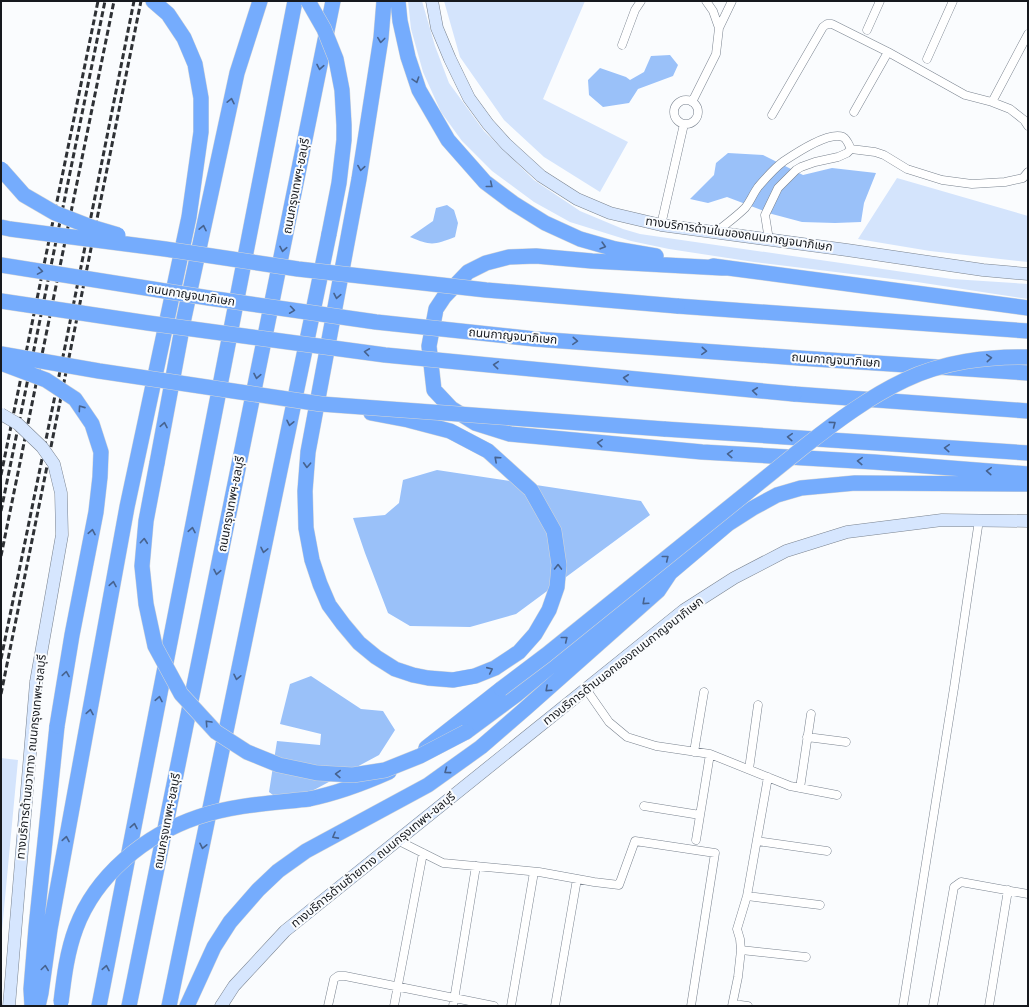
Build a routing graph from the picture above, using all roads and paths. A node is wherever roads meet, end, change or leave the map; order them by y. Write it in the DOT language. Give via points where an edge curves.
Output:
graph roads {
  1 [pos="153,1"];
  2 [pos="260,1"];
  3 [pos="295,1"];
  4 [pos="308,1"];
  5 [pos="333,1"];
  6 [pos="384,1"];
  7 [pos="398,1"];
  8 [pos="432,1"];
  9 [pos="641,1"];
  10 [pos="706,1"];
  11 [pos="732,1"];
  12 [pos="880,1"];
  13 [pos="953,1"];
  14 [pos="719,28"];
  15 [pos="867,30"];
  16 [pos="1028,34"];
  17 [pos="622,45"];
  18 [pos="888,52"];
  19 [pos="927,59"];
  20 [pos="692,102"];
  21 [pos="992,102"];
  22 [pos="854,112"];
  23 [pos="772,115"];
  24 [pos="684,124"];
  25 [pos="1028,126"];
  26 [pos="851,149"];
  27 [pos="1,169"];
  28 [pos="1028,172"];
  29 [pos="661,226"];
  30 [pos="1,227"];
  31 [pos="716,232"];
  32 [pos="770,240"];
  33 [pos="165,249"];
  34 [pos="1,264"];
  35 [pos="722,268"];
  36 [pos="1028,274"];
  37 [pos="1,301"];
  38 [pos="1028,308"];
  39 [pos="1028,331"];
  40 [pos="1,354"];
  41 [pos="1028,358"];
  42 [pos="1,363"];
  43 [pos="1028,373"];
  44 [pos="321,404"];
  45 [pos="1028,411"];
  46 [pos="1,414"];
  47 [pos="1025,452"];
  48 [pos="1028,474"];
  49 [pos="1028,484"];
  50 [pos="979,520"];
  51 [pos="1028,521"];
  52 [pos="670,573"];
  53 [pos="586,689"];
  54 [pos="704,692"];
  55 [pos="758,705"];
  56 [pos="811,714"];
  57 [pos="538,728"];
  58 [pos="807,737"];
  59 [pos="846,742"];
  60 [pos="694,752"];
  61 [pos="710,754"];
  62 [pos="748,769"];
  63 [pos="768,777"];
  64 [pos="800,788"];
  65 [pos="837,795"];
  66 [pos="644,806"];
  67 [pos="700,815"];
  68 [pos="397,840"];
  69 [pos="696,840"];
  70 [pos="757,841"];
  71 [pos="827,851"];
  72 [pos="423,853"];
  73 [pos="476,866"];
  74 [pos="534,872"];
  75 [pos="577,879"];
  76 [pos="1008,890"];
  77 [pos="1028,894"];
  78 [pos="747,896"];
  79 [pos="820,905"];
  80 [pos="741,950"];
  81 [pos="806,957"];
  82 [pos="398,987"];
  83 [pos="454,1002"];
  84 [pos="61,1004"];
  85 [pos="733,1005"];
  86 [pos="9,1006"];
  87 [pos="32,1006"];
  88 [pos="38,1006"];
  89 [pos="99,1006"];
  90 [pos="129,1006"];
  91 [pos="169,1006"];
  92 [pos="187,1006"];
  93 [pos="221,1006"];
  94 [pos="328,1006"];
  95 [pos="394,1006"];
  96 [pos="494,1006"];
  97 [pos="511,1006"];
  98 [pos="555,1006"];
  99 [pos="691,1006"];
  100 [pos="748,1006"];
  101 [pos="903,1006"];
  102 [pos="933,1006"];
  103 [pos="989,1006"];
  88 -- 1 [label="highway, one-way" via="127,507 188,217 202,132 201,98 195,64 184,38 168,14"];
  52 -- 2 [label="highway, one-way, bridge" via="657,578 630,598 516,695 466,732 420,756 385,770 353,775 317,773 279,765 247,752 216,732 181,694 156,646 146,604 142,566 146,521 184,318 236,80"];
  89 -- 3 [label="highway, one-way"];
  4 -- 91 [label="highway, one-way, bridge" via="324,29 336,59 342,90 344,140 339,183"];
  5 -- 90 [label="highway, ถนนกรุงเทพฯ-ชลบุรี, one-way"];
  6 -- 44 [label="highway, one-way, bridge" via="360,179 308,452 306,528 312,560 329,605 359,643 376,657 412,676 453,680 475,676 495,668 519,652 535,634 549,610 557,587 559,565 554,531 531,490 488,451 450,431 408,420"];
  7 -- 35 [label="highway, one-way" via="408,57 419,90 448,140 485,182 545,223 580,239 615,249"];
  8 -- 29 [label="main road, ทางบริการด้านในของถนนกาญจนาภิเษก" via="438,28 469,98 506,144 541,176 577,199 610,213"];
  9 -- 17 [label="street"];
  10 -- 14 [label="street"];
  11 -- 14 [label="street"];
  12 -- 15 [label="street"];
  13 -- 19 [label="street"];
  14 -- 20 [label="street" via="716,54"];
  16 -- 21 [label="street"];
  18 -- 21 [label="street" via="965,95"];
  18 -- 22 [label="street"];
  18 -- 23 [label="street" via="832,24 827,24"];
  20 -- 24 [label="street" via="697,108 697,116 692,122"];
  20 -- 24 [label="street" via="685,100 676,106 674,113"];
  21 -- 25 [label="street" via="1010,109"];
  24 -- 29 [label="street"];
  26 -- 28 [label="street" via="884,155 907,169 942,180 972,184 1005,182 1023,178"];
  26 -- 31 [label="street" via="844,138 832,136 796,153 758,187 745,208"];
  26 -- 32 [label="street" via="838,157 800,167 778,188 765,214"];
  27 -- 33 [label="highway, bridge" via="24,195 56,213 91,227"];
  29 -- 31 [label="main road, ทางบริการด้านในของถนนกาญจนาภิเษก"];
  30 -- 33 [label="highway, bridge"];
  31 -- 32 [label="main road, ทางบริการด้านในของถนนกาญจนาภิเษก"];
  32 -- 36 [label="main road, ทางบริการด้านในของถนนกาญจนาภิเษก"];
  33 -- 39 [label="highway, bridge" via="298,269 486,290"];
  34 -- 43 [label="highway, ถนนกาญจนาภิเษก, one-way, bridge" via="376,322 535,339"];
  35 -- 38 [label="highway"];
  48 -- 35 [label="highway, one-way" via="702,452 510,434 475,423 451,408 434,390 429,346 436,309 468,272 486,263 509,257 536,256"];
  45 -- 37 [label="highway, one-way, bridge" via="794,394 385,355"];
  40 -- 44 [label="highway, bridge"];
  84 -- 41 [label="highway, one-way, bridge" via="70,946 86,905 103,881 152,839 198,817 250,805 329,795 391,771 435,742 805,446 881,392 907,379 961,362 990,358"];
  87 -- 42 [label="highway, one-way, bridge" via="36,928 58,726 72,635 96,512 101,452 92,424 75,399 46,380"];
  47 -- 44 [label="highway, one-way, bridge"];
  46 -- 86 [label="main road, ทางบริการด้านขวาทาง ถนนกรุงเทพฯ-ชลบุรี, bridge" via="18,424 42,447 54,464 61,494 62,535 36,682"];
  49 -- 52 [label="highway" via="855,483 801,488 777,495 728,524"];
  50 -- 51 [label="main road, ทางบริการด้านนอกของถนนกาญจนาภิเษก"];
  50 -- 53 [label="main road, ทางบริการด้านนอกของถนนกาญจนาภิเษก" via="942,520 847,532 786,550 734,578 684,610"];
  50 -- 101 [label="street"];
  52 -- 92 [label="highway, one-way" via="658,591 481,747 428,785 306,851 278,871 230,922 214,947"];
  53 -- 57 [label="main road, ทางบริการด้านนอกของถนนกาญจนาภิเษก"];
  53 -- 60 [label="street" via="609,722 627,737 656,746"];
  54 -- 60 [label="street"];
  55 -- 62 [label="street"];
  56 -- 58 [label="street"];
  57 -- 68 [label="main road, ทางบริการด้านซ้ายทาง ถนนกรุงเทพฯ-ชลบุรี"];
  58 -- 59 [label="street"];
  58 -- 64 [label="street"];
  60 -- 61 [label="street"];
  61 -- 62 [label="street"];
  61 -- 67 [label="street"];
  62 -- 63 [label="street"];
  63 -- 64 [label="street"];
  63 -- 70 [label="street"];
  64 -- 65 [label="street"];
  66 -- 67 [label="street"];
  67 -- 69 [label="street"];
  68 -- 72 [label="street"];
  68 -- 93 [label="main road, ทางบริการด้านซ้ายทาง ถนนกรุงเทพฯ-ชลบุรี" via="285,931 234,986"];
  70 -- 71 [label="street"];
  70 -- 78 [label="street"];
  72 -- 73 [label="street" via="443,863"];
  72 -- 82 [label="street"];
  73 -- 74 [label="street"];
  73 -- 83 [label="street"];
  74 -- 75 [label="street"];
  74 -- 97 [label="street"];
  75 -- 98 [label="street"];
  75 -- 99 [label="street" via="619,885 635,841 715,853"];
  76 -- 77 [label="street"];
  76 -- 102 [label="street" via="961,882 954,887"];
  76 -- 103 [label="street"];
  78 -- 79 [label="street"];
  78 -- 80 [label="street" via="737,929"];
  80 -- 81 [label="street"];
  80 -- 85 [label="street"];
  82 -- 83 [label="street"];
  82 -- 94 [label="street" via="338,976 334,979"];
  82 -- 95 [label="street"];
  83 -- 96 [label="street"];
  85 -- 100 [label="street"];
}
